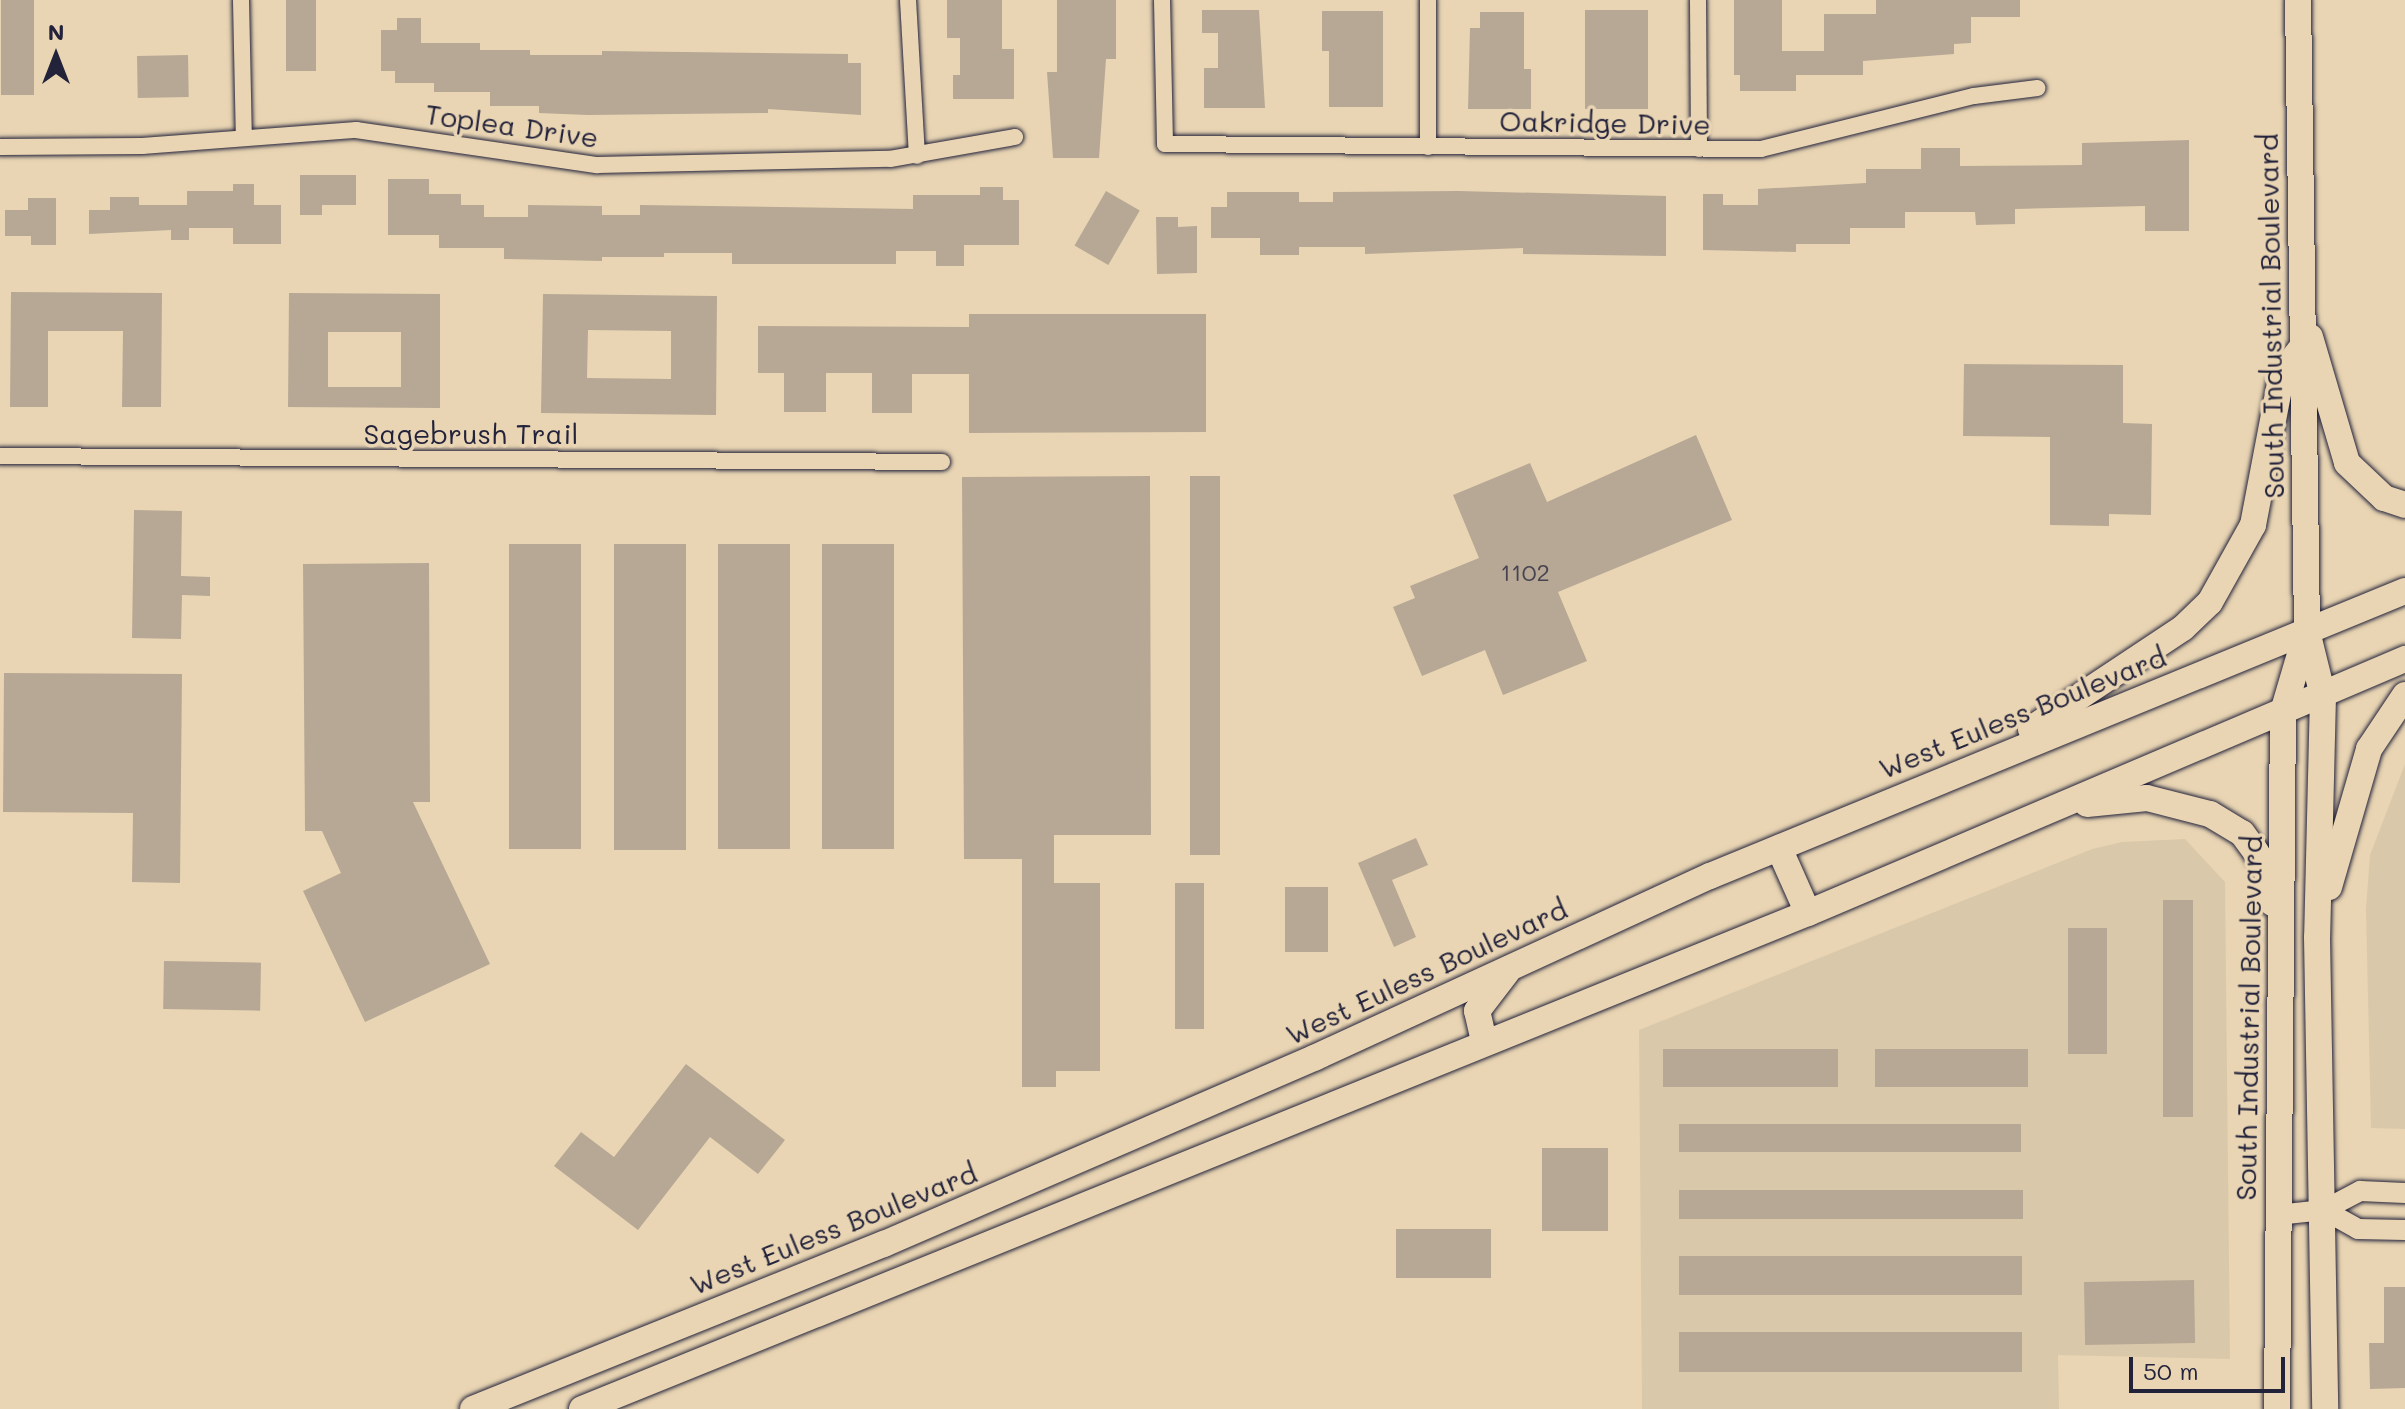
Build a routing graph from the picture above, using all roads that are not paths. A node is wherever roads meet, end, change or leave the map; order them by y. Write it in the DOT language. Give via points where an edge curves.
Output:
graph roads {
  1 [pos="241,0"];
  2 [pos="908,0"];
  3 [pos="1162,0"];
  4 [pos="1428,0"];
  5 [pos="1698,0"];
  6 [pos="2298,0"];
  7 [pos="2037,88"];
  8 [pos="1015,137"];
  9 [pos="244,138"];
  10 [pos="0,147"];
  11 [pos="1428,147"];
  12 [pos="1699,149"];
  13 [pos="917,156"];
  14 [pos="2301,302"];
  15 [pos="2302,347"];
  16 [pos="0,456"];
  17 [pos="942,462"];
  18 [pos="2405,505"];
  19 [pos="2405,591"];
  20 [pos="2307,631"];
  21 [pos="2405,659"];
  22 [pos="2405,695"];
  23 [pos="2323,696"];
  24 [pos="2283,712"];
  25 [pos="1984,760"];
  26 [pos="2071,804"];
  27 [pos="1779,848"];
  28 [pos="1808,913"];
  29 [pos="2317,937"];
  30 [pos="2283,957"];
  31 [pos="1509,969"];
  32 [pos="1484,1041"];
  33 [pos="2405,1193"];
  34 [pos="2324,1210"];
  35 [pos="2277,1215"];
  36 [pos="2405,1230"];
  37 [pos="473,1409"];
  38 [pos="582,1409"];
  39 [pos="2277,1409"];
  40 [pos="2325,1409"];
  1 -- 9 [label="street"];
  2 -- 13 [label="street"];
  3 -- 11 [label="street, Oakridge Drive" via="1165,144"];
  4 -- 11 [label="street"];
  5 -- 12 [label="street"];
  6 -- 14 [label="main road, South Industrial Boulevard"];
  7 -- 12 [label="street, Oakridge Drive" via="1974,96 1761,149"];
  8 -- 13 [label="street, Toplea Drive"];
  9 -- 10 [label="street, Toplea Drive"];
  9 -- 13 [label="street, Toplea Drive" via="356,130 597,165"];
  11 -- 12 [label="street, Oakridge Drive"];
  14 -- 15 [label="main road, South Industrial Boulevard"];
  14 -- 18 [label="main road" via="2347,463 2384,498"];
  15 -- 20 [label="main road, South Industrial Boulevard"];
  15 -- 25 [label="main road" via="2282,373 2263,495 2253,525 2210,602 2183,628"];
  16 -- 17 [label="street, Sagebrush Trail"];
  19 -- 20 [label="main road, West Euless Boulevard"];
  20 -- 23 [label="main road, South Industrial Boulevard"];
  20 -- 24 [label="main road, South Industrial Boulevard"];
  20 -- 25 [label="main road, West Euless Boulevard"];
  21 -- 23 [label="main road"];
  22 -- 29 [label="main road" via="2369,749 2344,824"];
  23 -- 24 [label="main road"];
  23 -- 29 [label="main road, South Industrial Boulevard"];
  24 -- 26 [label="main road"];
  24 -- 30 [label="main road, South Industrial Boulevard"];
  25 -- 27 [label="main road, West Euless Boulevard"];
  26 -- 28 [label="main road"];
  26 -- 30 [label="main road" via="2147,798 2183,803 2242,833 2267,872"];
  27 -- 28 [label="main road"];
  27 -- 31 [label="main road, West Euless Boulevard"];
  28 -- 32 [label="main road"];
  29 -- 34 [label="main road, South Industrial Boulevard"];
  30 -- 35 [label="main road, South Industrial Boulevard"];
  31 -- 32 [label="main road" via="1477,1011"];
  31 -- 37 [label="main road, West Euless Boulevard" via="884,1244"];
  32 -- 38 [label="main road" via="1284,1128"];
  33 -- 34 [label="street" via="2360,1191"];
  34 -- 35 [label="street"];
  34 -- 36 [label="street" via="2358,1229"];
  34 -- 40 [label="main road, South Industrial Boulevard"];
  35 -- 39 [label="main road, South Industrial Boulevard"];
}
